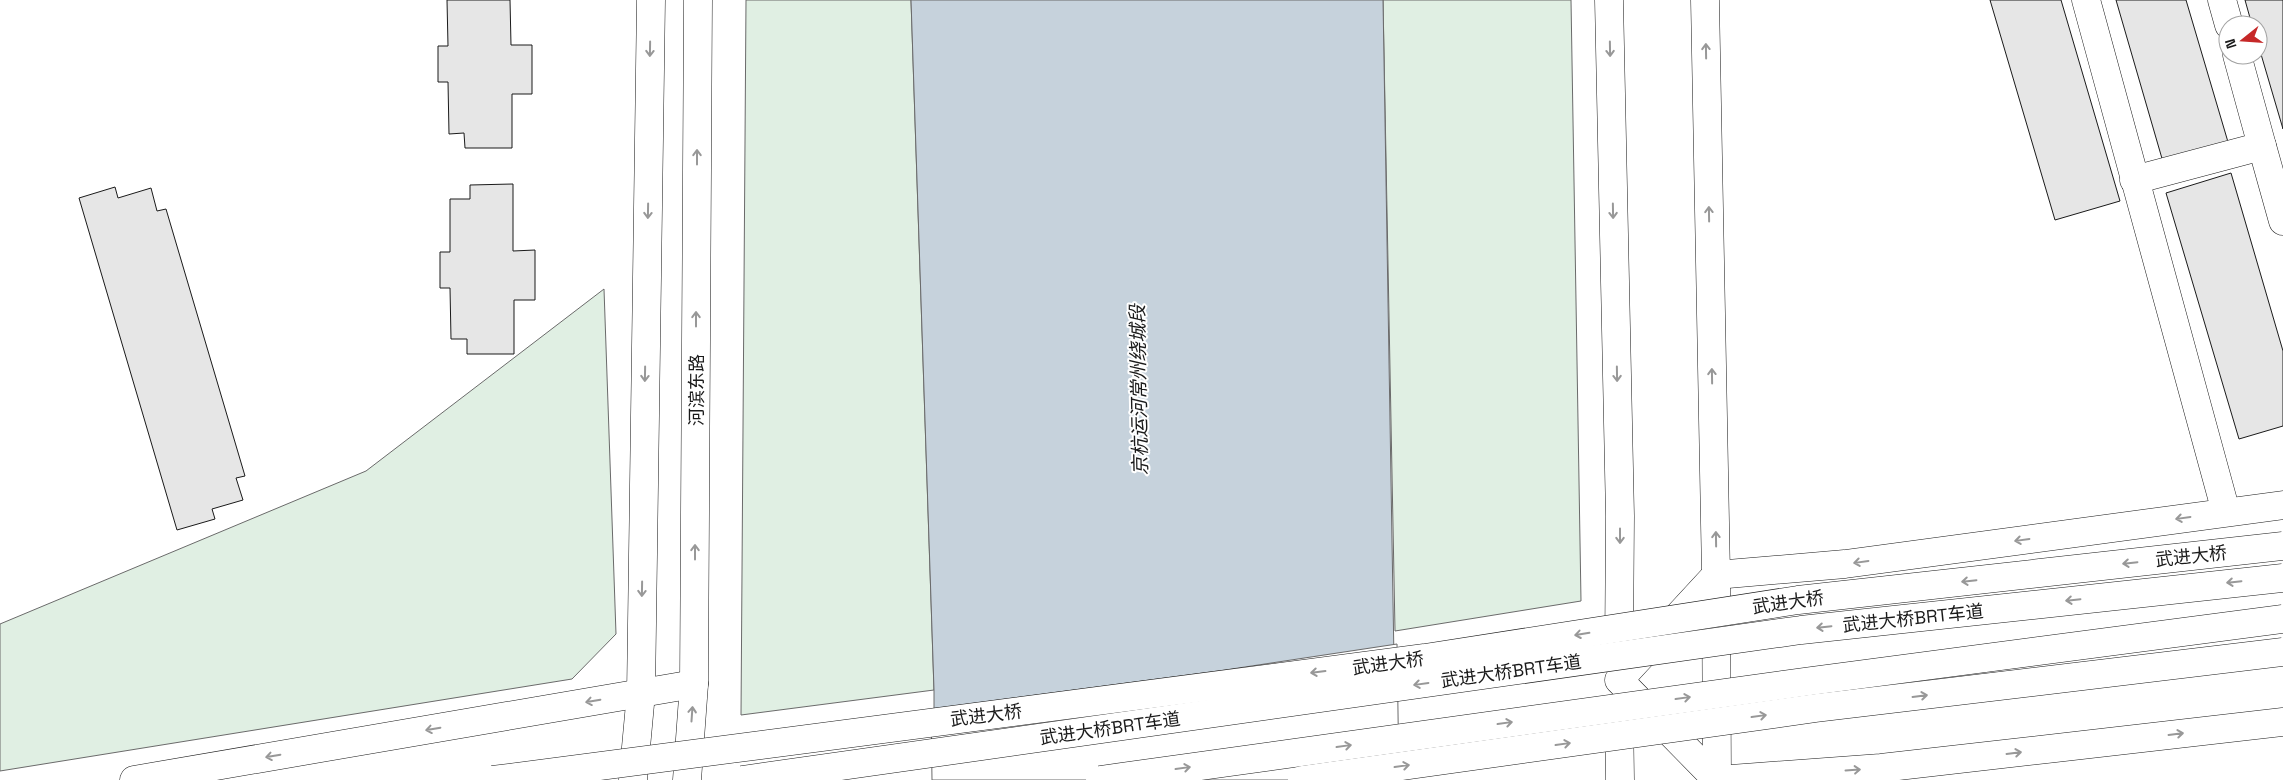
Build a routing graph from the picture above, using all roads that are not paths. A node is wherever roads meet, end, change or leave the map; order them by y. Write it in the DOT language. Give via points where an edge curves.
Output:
graph roads {
  1 [pos="650,0"];
  2 [pos="698,0"];
  3 [pos="1609,0"];
  4 [pos="1705,0"];
  5 [pos="2086,0"];
  6 [pos="2222,0"];
  7 [pos="2226,15"];
  8 [pos="2240,65"];
  9 [pos="2262,146"];
  10 [pos="2134,180"];
  11 [pos="2283,221"];
  12 [pos="2283,504"];
  13 [pos="2226,512"];
  14 [pos="2283,546"];
  15 [pos="1716,575"];
  16 [pos="2283,578"];
  17 [pos="2283,619"];
  18 [pos="2283,652"];
  19 [pos="1619,680"];
  20 [pos="694,684"];
  21 [pos="641,693"];
  22 [pos="2283,722"];
  23 [pos="134,780"];
  24 [pos="493,780"];
  25 [pos="634,780"];
  26 [pos="687,780"];
  27 [pos="742,780"];
  28 [pos="1100,780"];
  29 [pos="1302,780"];
  30 [pos="1620,780"];
  31 [pos="1717,780"];
  1 -- 21 [label="main road, one-way"];
  20 -- 2 [label="main road, 河滨东路, one-way"];
  3 -- 19 [label="main road, one-way" via="1620,516"];
  15 -- 4 [label="main road, one-way"];
  5 -- 10 [label="main road"];
  6 -- 7 [label="main road"];
  8 -- 9 [label="main road"];
  9 -- 10 [label="main road"];
  9 -- 11 [label="main road"];
  10 -- 13 [label="main road"];
  12 -- 13 [label="main road"];
  13 -- 15 [label="main road, one-way" via="1846,564"];
  14 -- 24 [label="main road, 武进大桥, one-way, bridge" via="1798,600 1425,658"];
  15 -- 19 [label="main road"];
  15 -- 31 [label="main road"];
  16 -- 27 [label="main road, 武进大桥BRT车道, one-way, bridge" via="1801,630"];
  28 -- 17 [label="main road, one-way, bridge"];
  29 -- 18 [label="main road, one-way, bridge" via="1816,708"];
  19 -- 30 [label="main road"];
  19 -- 31 [label="main road"];
  20 -- 21 [label="main road"];
  26 -- 20 [label="main road, 河滨东路, one-way"];
  21 -- 23 [label="main road, one-way"];
  21 -- 25 [label="main road"];
  31 -- 22 [label="main road, one-way" via="1881,768"];
}
